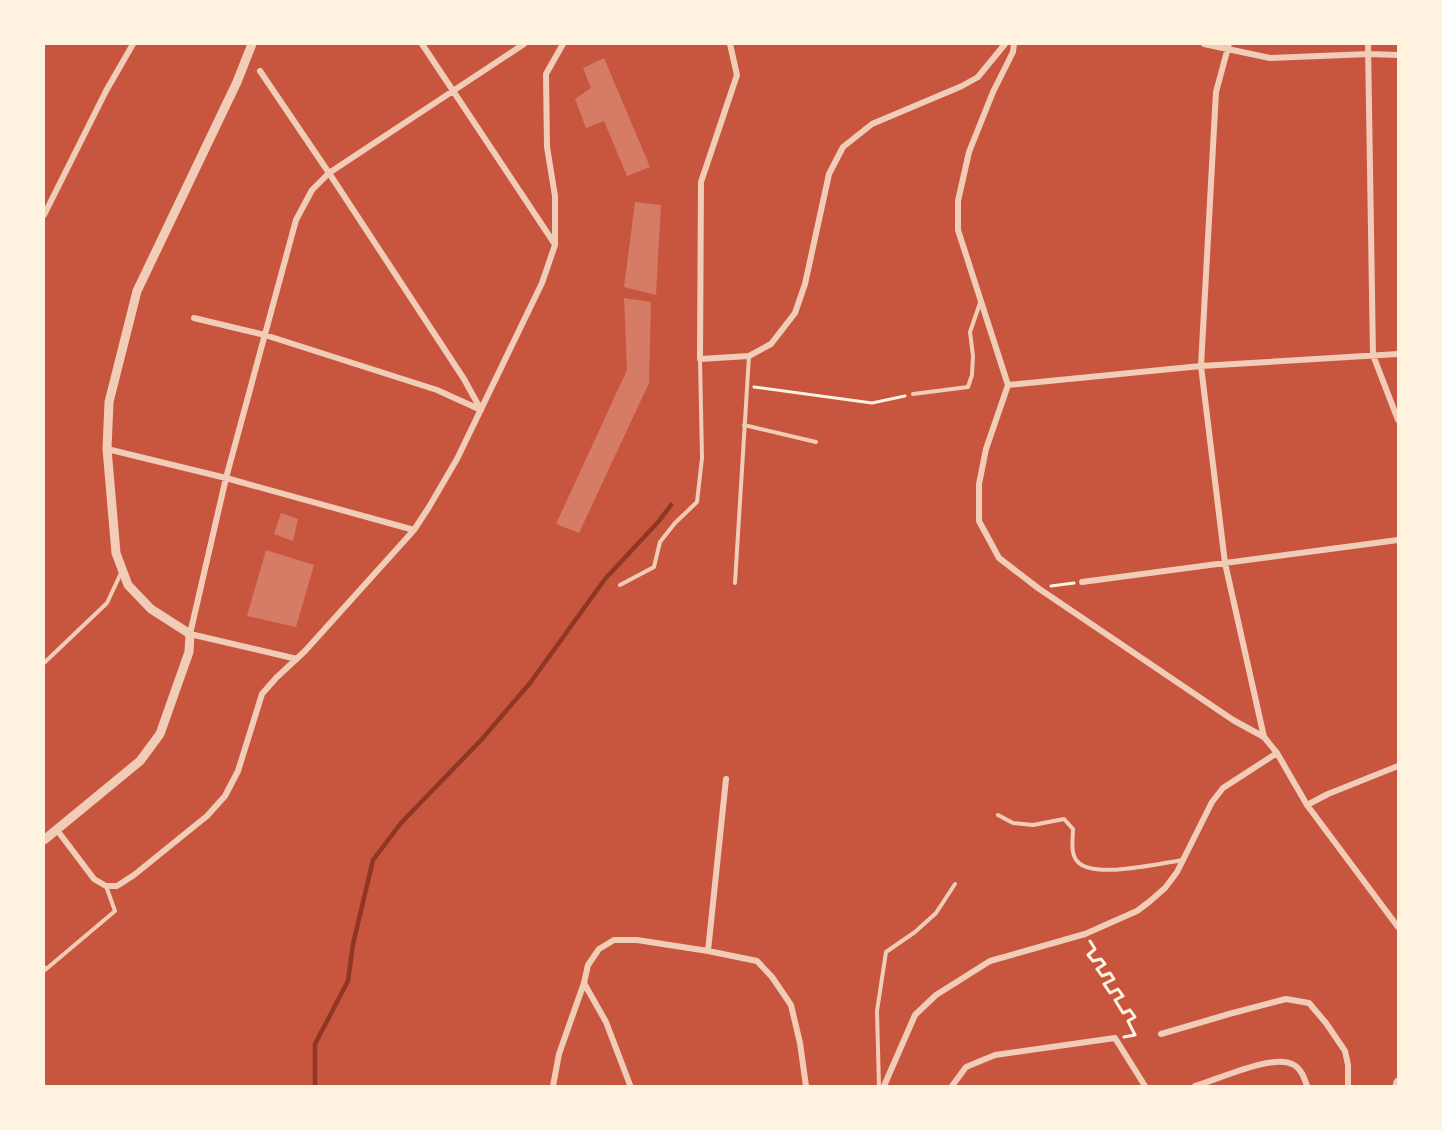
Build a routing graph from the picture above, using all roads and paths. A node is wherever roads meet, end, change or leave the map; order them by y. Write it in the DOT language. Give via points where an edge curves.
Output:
graph roads {
  1 [pos="133,44"];
  2 [pos="252,44"];
  3 [pos="422,44"];
  4 [pos="524,44"];
  5 [pos="563,44"];
  6 [pos="730,44"];
  7 [pos="1005,44"];
  8 [pos="1014,44"];
  9 [pos="1204,44"];
  10 [pos="1368,44"];
  11 [pos="1228,46"];
  12 [pos="1369,54"];
  13 [pos="1398,56"];
  14 [pos="260,71"];
  15 [pos="453,91"];
  16 [pos="329,173"];
  17 [pos="44,215"];
  18 [pos="555,245"];
  19 [pos="980,303"];
  20 [pos="194,318"];
  21 [pos="265,335"];
  22 [pos="1398,354"];
  23 [pos="1373,355"];
  24 [pos="749,356"];
  25 [pos="700,359"];
  26 [pos="1202,366"];
  27 [pos="1008,385"];
  28 [pos="747,386"];
  29 [pos="913,394"];
  30 [pos="481,410"];
  31 [pos="1398,420"];
  32 [pos="744,425"];
  33 [pos="816,442"];
  34 [pos="107,449"];
  35 [pos="226,477"];
  36 [pos="414,530"];
  37 [pos="1398,540"];
  38 [pos="1225,563"];
  39 [pos="122,570"];
  40 [pos="1082,582"];
  41 [pos="735,583"];
  42 [pos="620,585"];
  43 [pos="1038,588"];
  44 [pos="190,634"];
  45 [pos="297,659"];
  46 [pos="44,663"];
  47 [pos="1264,737"];
  48 [pos="1277,753"];
  49 [pos="1398,766"];
  50 [pos="726,779"];
  51 [pos="1307,805"];
  52 [pos="998,815"];
  53 [pos="57,830"];
  54 [pos="44,840"];
  55 [pos="1184,860"];
  56 [pos="955,884"];
  57 [pos="106,886"];
  58 [pos="1398,927"];
  59 [pos="1085,934"];
  60 [pos="708,951"];
  61 [pos="44,967"];
  62 [pos="584,983"];
  63 [pos="1161,1034"];
  64 [pos="1115,1038"];
  65 [pos="630,1085"];
  66 [pos="554,1086"];
  67 [pos="806,1086"];
  68 [pos="881,1086"];
  69 [pos="951,1086"];
  70 [pos="1145,1086"];
  71 [pos="1195,1086"];
  72 [pos="1307,1086"];
  73 [pos="1348,1086"];
  1 -- 17 [label="street"];
  2 -- 34 [label="street" via="137,291 109,402"];
  3 -- 15 [label="street"];
  4 -- 15 [label="street"];
  5 -- 18 [label="street" via="546,74"];
  6 -- 25 [label="street" via="737,75 701,182"];
  7 -- 24 [label="street" via="978,77 872,124 843,147 829,174 795,313 771,344"];
  8 -- 19 [label="street" via="969,152 958,201 958,230"];
  9 -- 11 [label="street"];
  10 -- 12 [label="street"];
  11 -- 12 [label="street" via="1270,58"];
  11 -- 26 [label="street" via="1216,92"];
  12 -- 13 [label="street"];
  12 -- 23 [label="street"];
  14 -- 16 [label="street"];
  15 -- 16 [label="street"];
  15 -- 18 [label="street"];
  16 -- 21 [label="street" via="312,190 296,220"];
  16 -- 30 [label="street"];
  18 -- 30 [label="street" via="542,283"];
  19 -- 27 [label="street"];
  19 -- 29 [label="lane" via="970,332 973,357 968,387"];
  20 -- 21 [label="street"];
  21 -- 30 [label="street" via="437,390"];
  21 -- 35 [label="street"];
  22 -- 23 [label="street"];
  23 -- 26 [label="street"];
  23 -- 31 [label="street"];
  24 -- 25 [label="street"];
  24 -- 28 [label="lane"];
  25 -- 42 [label="lane" via="702,458 697,502 660,542 654,567"];
  26 -- 27 [label="street"];
  26 -- 38 [label="street"];
  27 -- 43 [label="street" via="986,449 979,484 979,521 999,558"];
  28 -- 29 [label="path" via="872,403"];
  28 -- 32 [label="lane"];
  30 -- 36 [label="street"];
  32 -- 33 [label="lane"];
  32 -- 41 [label="lane"];
  34 -- 35 [label="street"];
  34 -- 39 [label="street" via="116,553"];
  35 -- 36 [label="street"];
  35 -- 44 [label="street"];
  36 -- 45 [label="street"];
  37 -- 38 [label="street"];
  38 -- 40 [label="street"];
  38 -- 47 [label="street"];
  39 -- 44 [label="street" via="128,585 151,609"];
  39 -- 46 [label="lane" via="107,603"];
  40 -- 43 [label="path"];
  43 -- 47 [label="street"];
  44 -- 45 [label="street"];
  44 -- 53 [label="street" via="189,652 160,734 140,761"];
  45 -- 57 [label="street" via="262,694 238,771 225,796 207,816 134,875 117,885"];
  47 -- 48 [label="street"];
  48 -- 51 [label="street"];
  48 -- 55 [label="street" via="1217,795"];
  49 -- 51 [label="street"];
  50 -- 60 [label="street"];
  51 -- 58 [label="street"];
  52 -- 55 [label="lane" via="1014,823 1033,825 1064,819 1073,829 1074,857 1078,864 1091,869 1113,870"];
  53 -- 54 [label="street"];
  53 -- 57 [label="street" via="94,879"];
  55 -- 59 [label="street" via="1165,888 1137,911"];
  56 -- 68 [label="lane" via="936,914 886,952 877,1011"];
  57 -- 61 [label="lane" via="115,911 45,970"];
  59 -- 64 [label="path" via="1095,949 1088,955 1093,961 1101,959 1106,964 1096,969 1102,976 1110,973 1114,979 1104,984 1110,993 1118,988 1123,996 1114,1000 1123,1013 1130,1010 1135,1017 1128,1021 1135,1035"];
  59 -- 68 [label="street" via="990,961 936,995 915,1015"];
  60 -- 62 [label="street" via="614,940 599,949 588,965"];
  60 -- 67 [label="street" via="757,961 772,977 791,1005"];
  62 -- 65 [label="street" via="606,1022"];
  62 -- 66 [label="street" via="559,1054"];
  63 -- 73 [label="street" via="1286,999 1309,1003 1345,1051"];
  64 -- 69 [label="street" via="995,1055 966,1067"];
  64 -- 70 [label="street"];
  71 -- 72 [label="street" via="1275,1061 1291,1063 1302,1072"];
}
